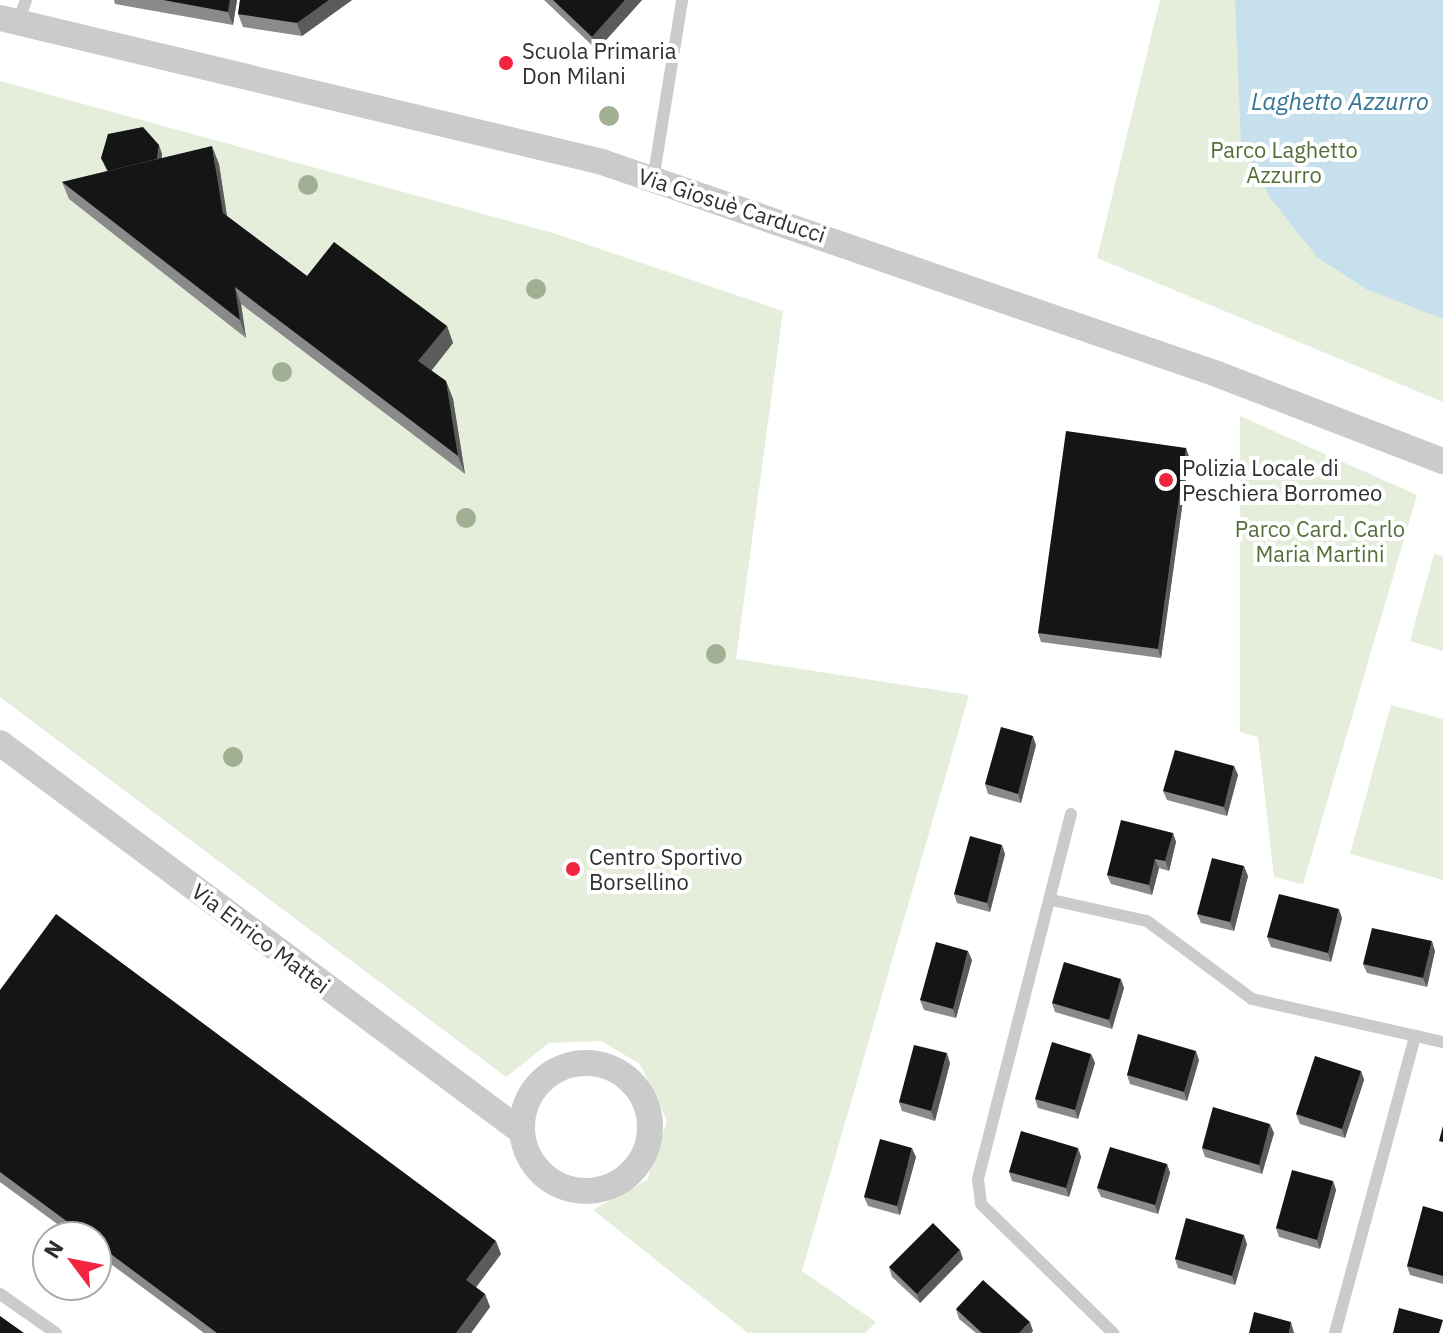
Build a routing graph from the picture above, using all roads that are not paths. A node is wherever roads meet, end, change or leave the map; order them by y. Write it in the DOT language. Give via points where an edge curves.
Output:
graph roads {
  1 [pos="682,0"];
  2 [pos="14,13"];
  3 [pos="653,180"];
  4 [pos="1443,461"];
  5 [pos="0,743"];
  6 [pos="1071,814"];
  7 [pos="1052,900"];
  8 [pos="1415,1036"];
  9 [pos="1443,1042"];
  10 [pos="522,1132"];
  11 [pos="0,1294"];
  12 [pos="56,1333"];
  13 [pos="1113,1333"];
  14 [pos="1335,1333"];
  1 -- 3 [label="lane"];
  2 -- 3 [label="street, Via Giosuè Carducci" via="468,126"];
  3 -- 4 [label="street, Via Giosuè Carducci" via="1217,374"];
  5 -- 10 [label="street, Via Enrico Mattei"];
  6 -- 7 [label="lane"];
  7 -- 8 [label="lane" via="1147,921 1252,999"];
  7 -- 13 [label="lane" via="978,1179 981,1204"];
  8 -- 9 [label="lane"];
  8 -- 14 [label="lane"];
  10 -- 10 [label="street" via="527,1154 548,1179 578,1191 601,1191 638,1167 651,1125 637,1087 613,1069 583,1062 545,1077 531,1093"];
  11 -- 12 [label="lane"];
}
